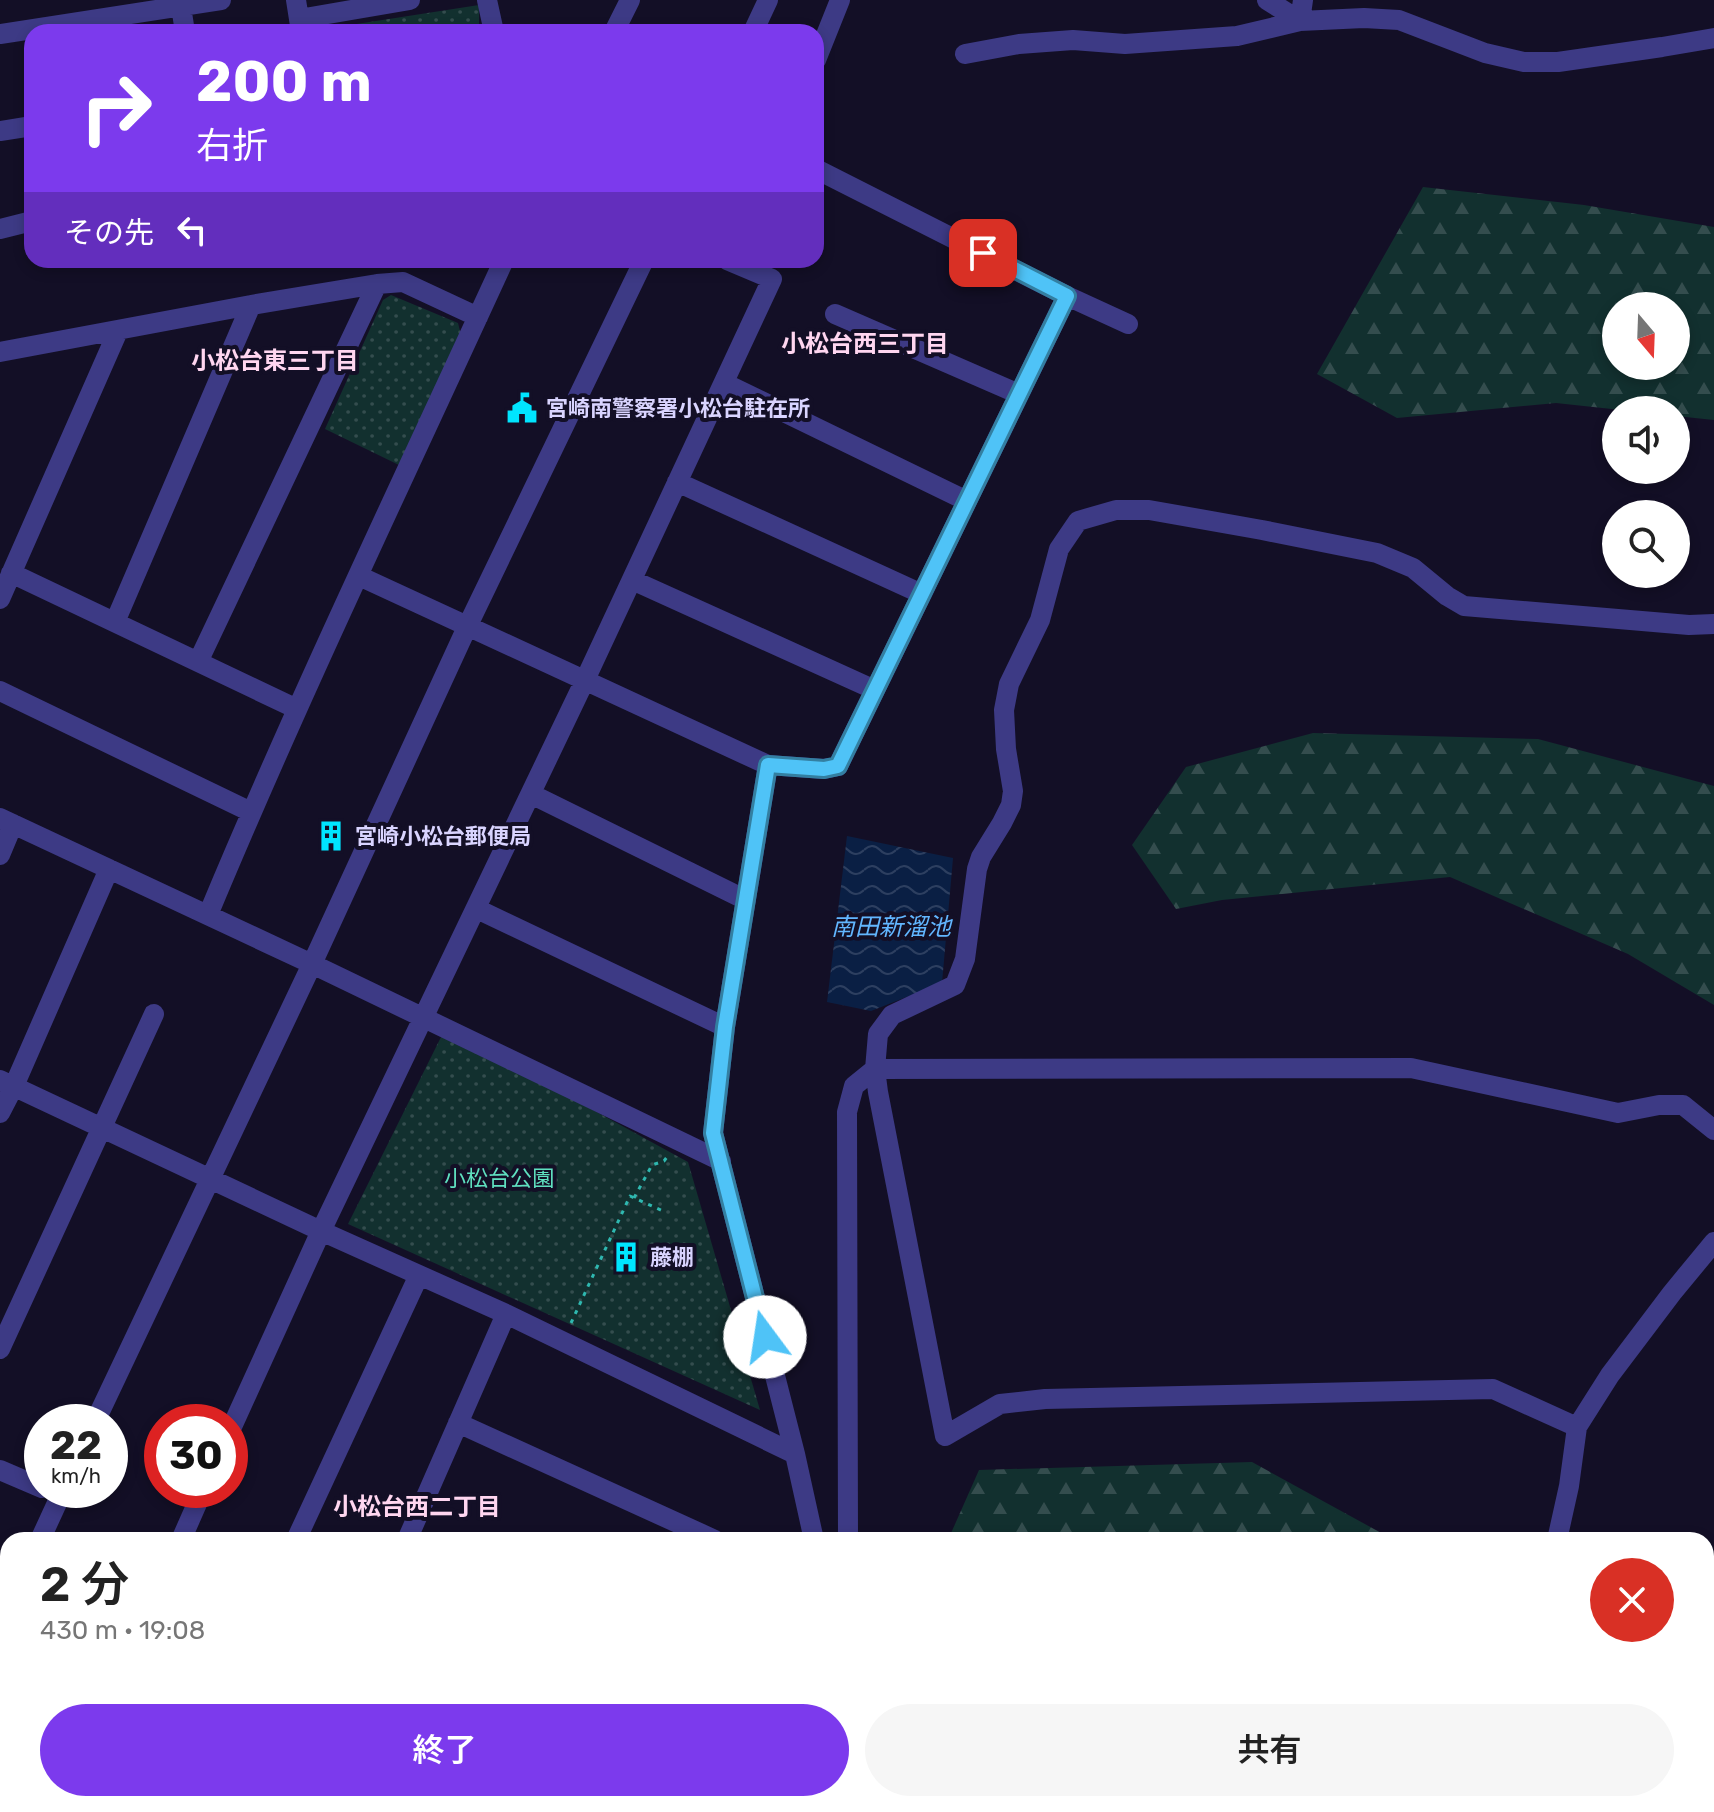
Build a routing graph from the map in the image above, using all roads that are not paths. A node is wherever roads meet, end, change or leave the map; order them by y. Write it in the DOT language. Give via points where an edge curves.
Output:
graph roads {
  1 [pos="221,0"];
  2 [pos="410,0"];
  3 [pos="487,0"];
  4 [pos="630,0"];
  5 [pos="768,0"];
  6 [pos="840,0"];
  7 [pos="1267,0"];
  8 [pos="180,3"];
  9 [pos="368,3"];
  10 [pos="1302,10"];
  11 [pos="299,17"];
  12 [pos="58,24"];
  13 [pos="184,24"];
  14 [pos="492,24"];
  15 [pos="618,24"];
  16 [pos="757,24"];
  17 [pos="24,30"];
  18 [pos="0,34"];
  19 [pos="1714,38"];
  20 [pos="824,40"];
  21 [pos="965,54"];
  22 [pos="24,127"];
  23 [pos="0,131"];
  24 [pos="824,173"];
  25 [pos="24,223"];
  26 [pos="0,229"];
  27 [pos="500,268"];
  28 [pos="640,268"];
  29 [pos="746,268"];
  30 [pos="377,284"];
  31 [pos="1067,296"];
  32 [pos="251,305"];
  33 [pos="835,314"];
  34 [pos="478,317"];
  35 [pos="1128,324"];
  36 [pos="118,331"];
  37 [pos="0,352"];
  38 [pos="724,383"];
  39 [pos="1019,394"];
  40 [pos="677,482"];
  41 [pos="967,501"];
  42 [pos="11,573"];
  43 [pos="359,576"];
  44 [pos="632,580"];
  45 [pos="922,594"];
  46 [pos="0,599"];
  47 [pos="115,622"];
  48 [pos="1714,624"];
  49 [pos="468,625"];
  50 [pos="198,662"];
  51 [pos="585,680"];
  52 [pos="875,690"];
  53 [pos="0,691"];
  54 [pos="297,709"];
  55 [pos="768,765"];
  56 [pos="531,794"];
  57 [pos="251,812"];
  58 [pos="7,821"];
  59 [pos="0,855"];
  60 [pos="109,869"];
  61 [pos="746,900"];
  62 [pos="477,909"];
  63 [pos="208,915"];
  64 [pos="312,964"];
  65 [pos="154,1014"];
  66 [pos="424,1019"];
  67 [pos="725,1027"];
  68 [pos="875,1069"];
  69 [pos="7,1083"];
  70 [pos="0,1113"];
  71 [pos="102,1127"];
  72 [pos="1714,1130"];
  73 [pos="721,1161"];
  74 [pos="211,1178"];
  75 [pos="321,1231"];
  76 [pos="1714,1242"];
  77 [pos="419,1275"];
  78 [pos="506,1314"];
  79 [pos="0,1349"];
  80 [pos="104,1404"];
  81 [pos="242,1404"];
  82 [pos="458,1423"];
  83 [pos="1577,1427"];
  84 [pos="795,1454"];
  85 [pos="0,1470"];
  86 [pos="24,1480"];
  87 [pos="48,1508"];
  88 [pos="195,1508"];
  89 [pos="42,1532"];
  90 [pos="185,1532"];
  91 [pos="300,1532"];
  92 [pos="411,1532"];
  93 [pos="697,1532"];
  94 [pos="812,1532"];
  95 [pos="848,1532"];
  96 [pos="1559,1532"];
  1 -- 8 [label="street"];
  2 -- 9 [label="street"];
  3 -- 14 [label="street"];
  4 -- 15 [label="street"];
  5 -- 16 [label="street"];
  6 -- 20 [label="street"];
  7 -- 10 [label="street"];
  8 -- 12 [label="street"];
  8 -- 13 [label="street"];
  9 -- 11 [label="street"];
  10 -- 19 [label="street" via="1399,20 1524,62 1558,62"];
  10 -- 21 [label="street" via="1237,36 1125,44 1073,40"];
  17 -- 18 [label="street"];
  22 -- 23 [label="street"];
  24 -- 31 [label="street"];
  25 -- 26 [label="street"];
  27 -- 34 [label="street"];
  28 -- 49 [label="street"];
  29 -- 38 [label="street" via="772,279"];
  30 -- 32 [label="street"];
  30 -- 34 [label="street" via="403,282"];
  30 -- 50 [label="street"];
  31 -- 35 [label="street"];
  31 -- 39 [label="street"];
  32 -- 36 [label="street"];
  32 -- 47 [label="street"];
  33 -- 39 [label="street"];
  34 -- 43 [label="street"];
  36 -- 37 [label="street"];
  36 -- 42 [label="street"];
  38 -- 40 [label="street"];
  38 -- 41 [label="street"];
  39 -- 41 [label="street"];
  40 -- 44 [label="street"];
  40 -- 45 [label="street"];
  41 -- 45 [label="street"];
  42 -- 46 [label="street"];
  42 -- 47 [label="street"];
  43 -- 49 [label="street"];
  43 -- 54 [label="street"];
  44 -- 51 [label="street"];
  44 -- 52 [label="street"];
  45 -- 52 [label="street"];
  47 -- 50 [label="street"];
  48 -- 68 [label="street" via="1464,606 1413,568 1377,553 1149,510 1116,510 1078,521 1059,549 1040,620 1009,684 1004,710 1011,805 977,869 965,959 955,985 892,1015 878,1034"];
  49 -- 51 [label="street"];
  49 -- 64 [label="street"];
  50 -- 54 [label="street"];
  51 -- 55 [label="street"];
  51 -- 56 [label="street"];
  52 -- 55 [label="street" via="838,766"];
  53 -- 57 [label="street"];
  54 -- 57 [label="street"];
  55 -- 61 [label="street"];
  56 -- 61 [label="street"];
  56 -- 62 [label="street"];
  57 -- 63 [label="street"];
  58 -- 59 [label="street"];
  58 -- 60 [label="street"];
  60 -- 63 [label="street"];
  60 -- 69 [label="street"];
  61 -- 67 [label="street"];
  62 -- 66 [label="street"];
  62 -- 67 [label="street"];
  63 -- 64 [label="street"];
  64 -- 66 [label="street"];
  64 -- 74 [label="street"];
  65 -- 71 [label="street"];
  66 -- 73 [label="street"];
  66 -- 75 [label="street"];
  67 -- 73 [label="street" via="713,1133"];
  68 -- 72 [label="street" via="1411,1068 1618,1113 1683,1105"];
  68 -- 83 [label="street" via="945,1436 1000,1404 1045,1399 1493,1389"];
  68 -- 95 [label="street" via="854,1086 847,1112"];
  69 -- 70 [label="street"];
  69 -- 71 [label="street"];
  71 -- 74 [label="street"];
  71 -- 79 [label="street"];
  73 -- 84 [label="street"];
  74 -- 75 [label="street"];
  74 -- 80 [label="street"];
  75 -- 77 [label="street"];
  75 -- 81 [label="street"];
  76 -- 83 [label="street" via="1610,1375"];
  77 -- 78 [label="street"];
  77 -- 91 [label="street"];
  78 -- 82 [label="street"];
  78 -- 84 [label="street"];
  82 -- 92 [label="street"];
  82 -- 93 [label="street"];
  83 -- 96 [label="street"];
  84 -- 94 [label="street"];
  85 -- 86 [label="street"];
  87 -- 89 [label="street"];
  88 -- 90 [label="street"];
}
